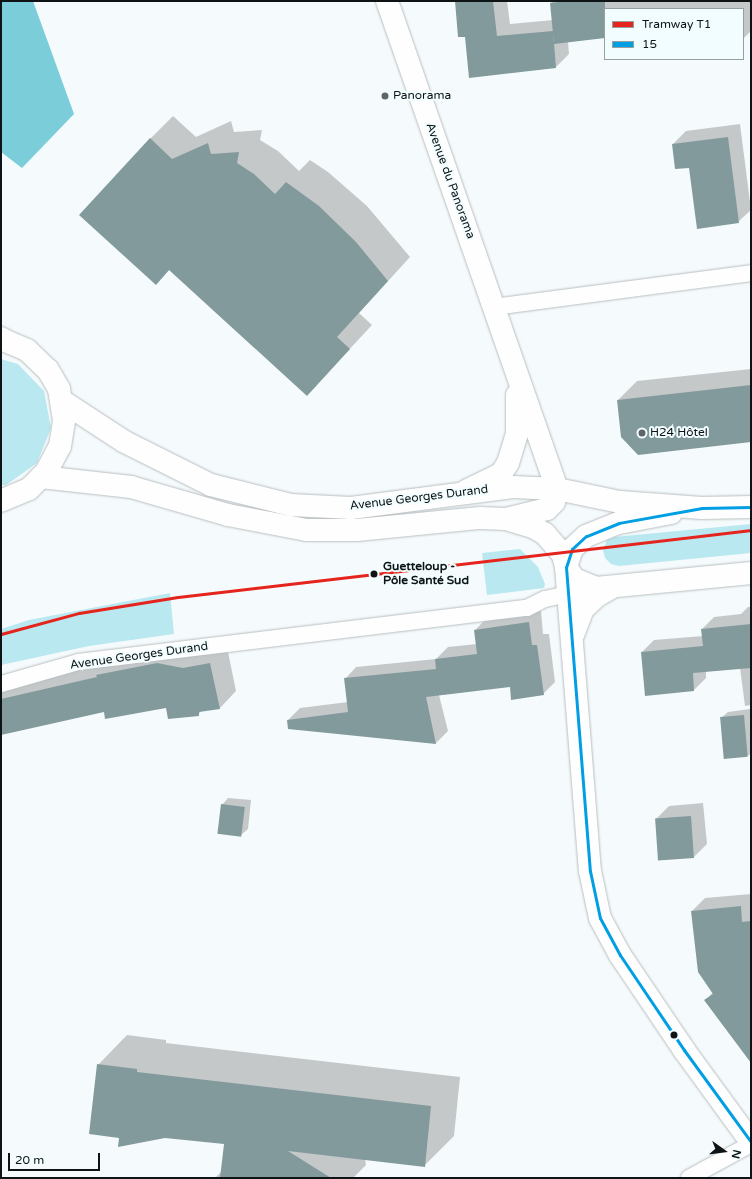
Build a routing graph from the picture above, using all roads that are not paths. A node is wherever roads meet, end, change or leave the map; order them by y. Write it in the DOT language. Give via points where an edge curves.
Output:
graph roads {
  1 [pos="387,1"];
  2 [pos="751,273"];
  3 [pos="494,307"];
  4 [pos="2,339"];
  5 [pos="512,362"];
  6 [pos="62,401"];
  7 [pos="41,477"];
  8 [pos="557,489"];
  9 [pos="458,493"];
  10 [pos="1,501"];
  11 [pos="751,507"];
  12 [pos="702,508"];
  13 [pos="506,519"];
  14 [pos="566,567"];
  15 [pos="751,573"];
  16 [pos="611,588"];
  17 [pos="568,593"];
  18 [pos="572,648"];
  19 [pos="1,684"];
  20 [pos="751,1143"];
  21 [pos="689,1178"];
  1 -- 3 [label="main road, Avenue du Panorama"];
  2 -- 3 [label="lane"];
  3 -- 5 [label="main road, Avenue du Panorama"];
  4 -- 6 [label="main road" via="27,350 42,363 56,384"];
  5 -- 8 [label="main road, Avenue du Panorama"];
  5 -- 9 [label="main road, Avenue du Panorama" via="518,408 517,434 510,458 500,474"];
  6 -- 7 [label="main road" via="64,421 60,446 53,462"];
  6 -- 9 [label="main road, Avenue Georges Durand" via="125,442 211,485 291,505 351,508"];
  7 -- 10 [label="main road" via="20,494"];
  7 -- 13 [label="main road, Avenue Georges Durand" via="131,487 228,515 307,530 357,530 480,518"];
  8 -- 9 [label="main road, Avenue Georges Durand" via="513,487"];
  8 -- 12 [label="main road, Avenue Georges Durand" via="620,502"];
  8 -- 13 [label="main road" via="554,502 547,509"];
  11 -- 12 [label="main road, Avenue Georges Durand"];
  12 -- 14 [label="main road" via="619,523 599,530 586,536 572,549"];
  13 -- 14 [label="main road, Avenue Georges Durand" via="535,528 545,534 563,554"];
  14 -- 16 [label="main road, Avenue Georges Durand" via="574,579 583,584"];
  14 -- 17 [label="main road"];
  15 -- 16 [label="main road, Avenue Georges Durand"];
  16 -- 17 [label="lane, Avenue Georges Durand"];
  16 -- 18 [label="main road" via="593,599 580,613"];
  17 -- 18 [label="main road"];
  17 -- 19 [label="lane, Avenue Georges Durand" via="545,599 527,608 78,662"];
  18 -- 20 [label="main road" via="590,871 600,918 620,955"];
  20 -- 21 [label="lane"];
}
